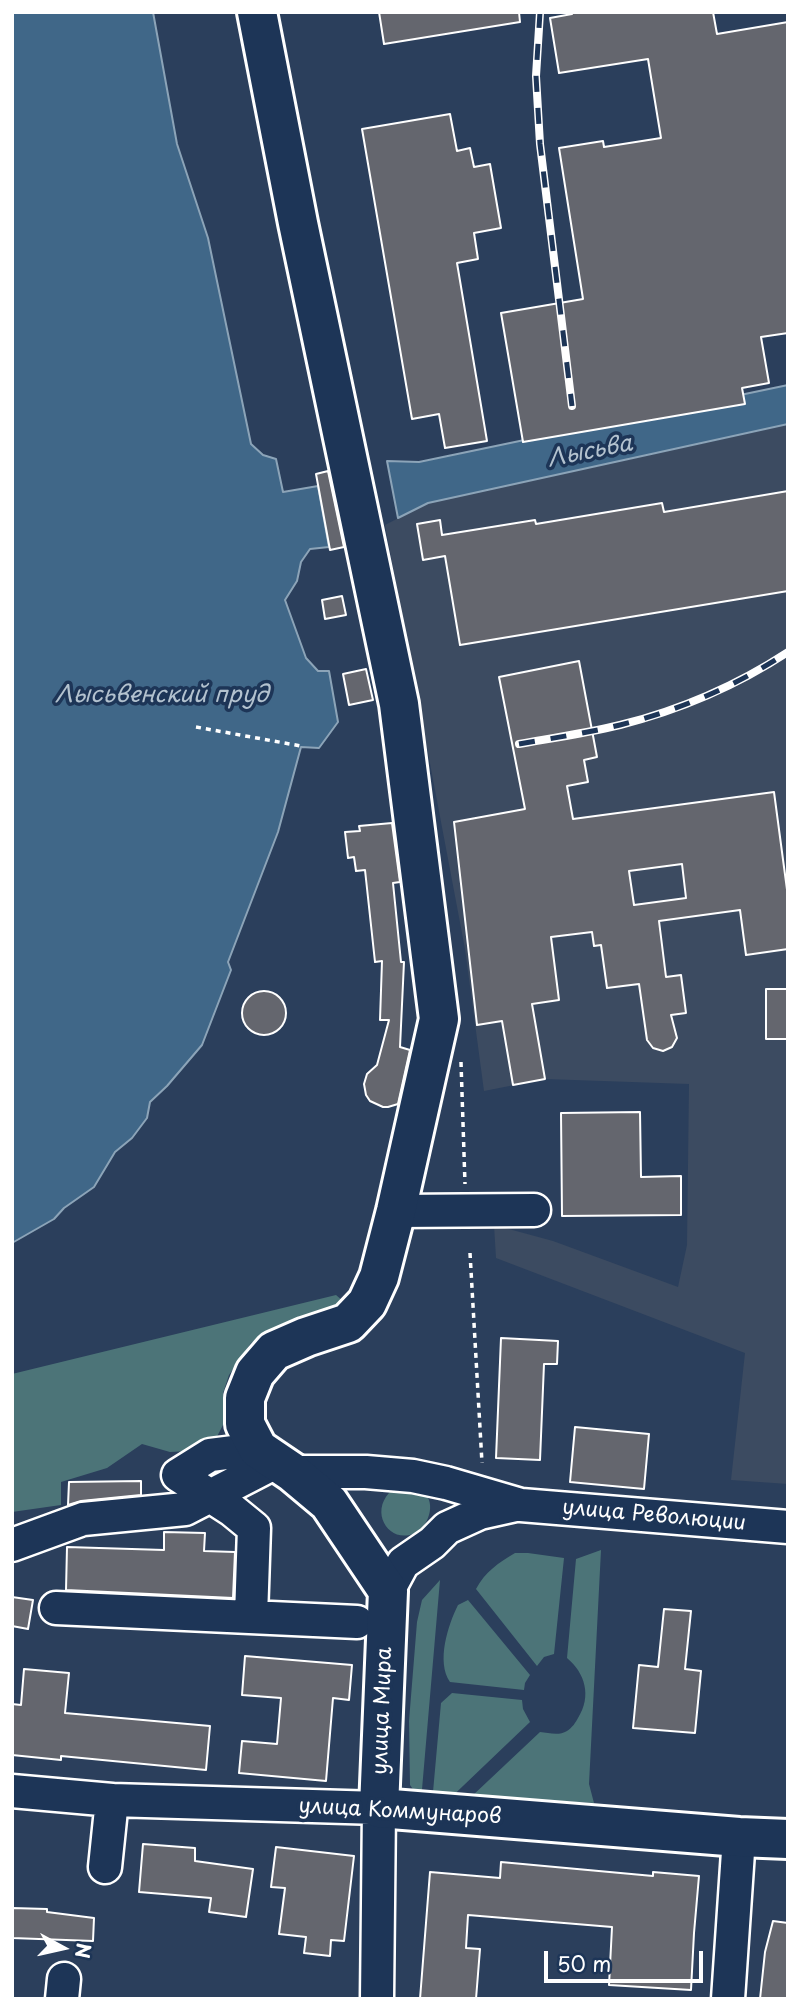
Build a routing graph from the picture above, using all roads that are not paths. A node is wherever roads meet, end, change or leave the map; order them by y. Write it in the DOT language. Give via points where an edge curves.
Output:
graph roads {
  1 [pos="257,12"];
  2 [pos="534,1210"];
  3 [pos="396,1211"];
  4 [pos="275,1461"];
  5 [pos="210,1496"];
  6 [pos="521,1505"];
  7 [pos="788,1527"];
  8 [pos="12,1545"];
  9 [pos="388,1591"];
  10 [pos="56,1608"];
  11 [pos="251,1617"];
  12 [pos="358,1622"];
  13 [pos="12,1791"];
  14 [pos="112,1800"];
  15 [pos="379,1808"];
  16 [pos="739,1837"];
  17 [pos="788,1839"];
  18 [pos="105,1867"];
  19 [pos="377,1999"];
  20 [pos="728,1999"];
  1 -- 3 [label="main road" via="399,704 439,1018"];
  2 -- 3 [label="street"];
  3 -- 4 [label="main road" via="379,1277 367,1303 348,1323 274,1352 255,1373 245,1398 245,1424"];
  4 -- 5 [label="street" via="211,1455 178,1475"];
  4 -- 6 [label="street" via="413,1476"];
  4 -- 9 [label="main road" via="329,1503"];
  5 -- 8 [label="street" via="185,1509 83,1520"];
  5 -- 11 [label="street" via="254,1528"];
  6 -- 7 [label="street, улица Революции"];
  6 -- 9 [label="street" via="480,1513 447,1528 402,1563"];
  9 -- 15 [label="main road, улица Мира"];
  10 -- 11 [label="street"];
  11 -- 12 [label="street"];
  13 -- 14 [label="street, улица Коммунаров"];
  14 -- 15 [label="street, улица Коммунаров"];
  14 -- 18 [label="street"];
  15 -- 16 [label="main road, улица Коммунаров"];
  15 -- 19 [label="street, улица Мира"];
  16 -- 17 [label="main road, улица Коммунаров"];
  16 -- 20 [label="street"];
}
